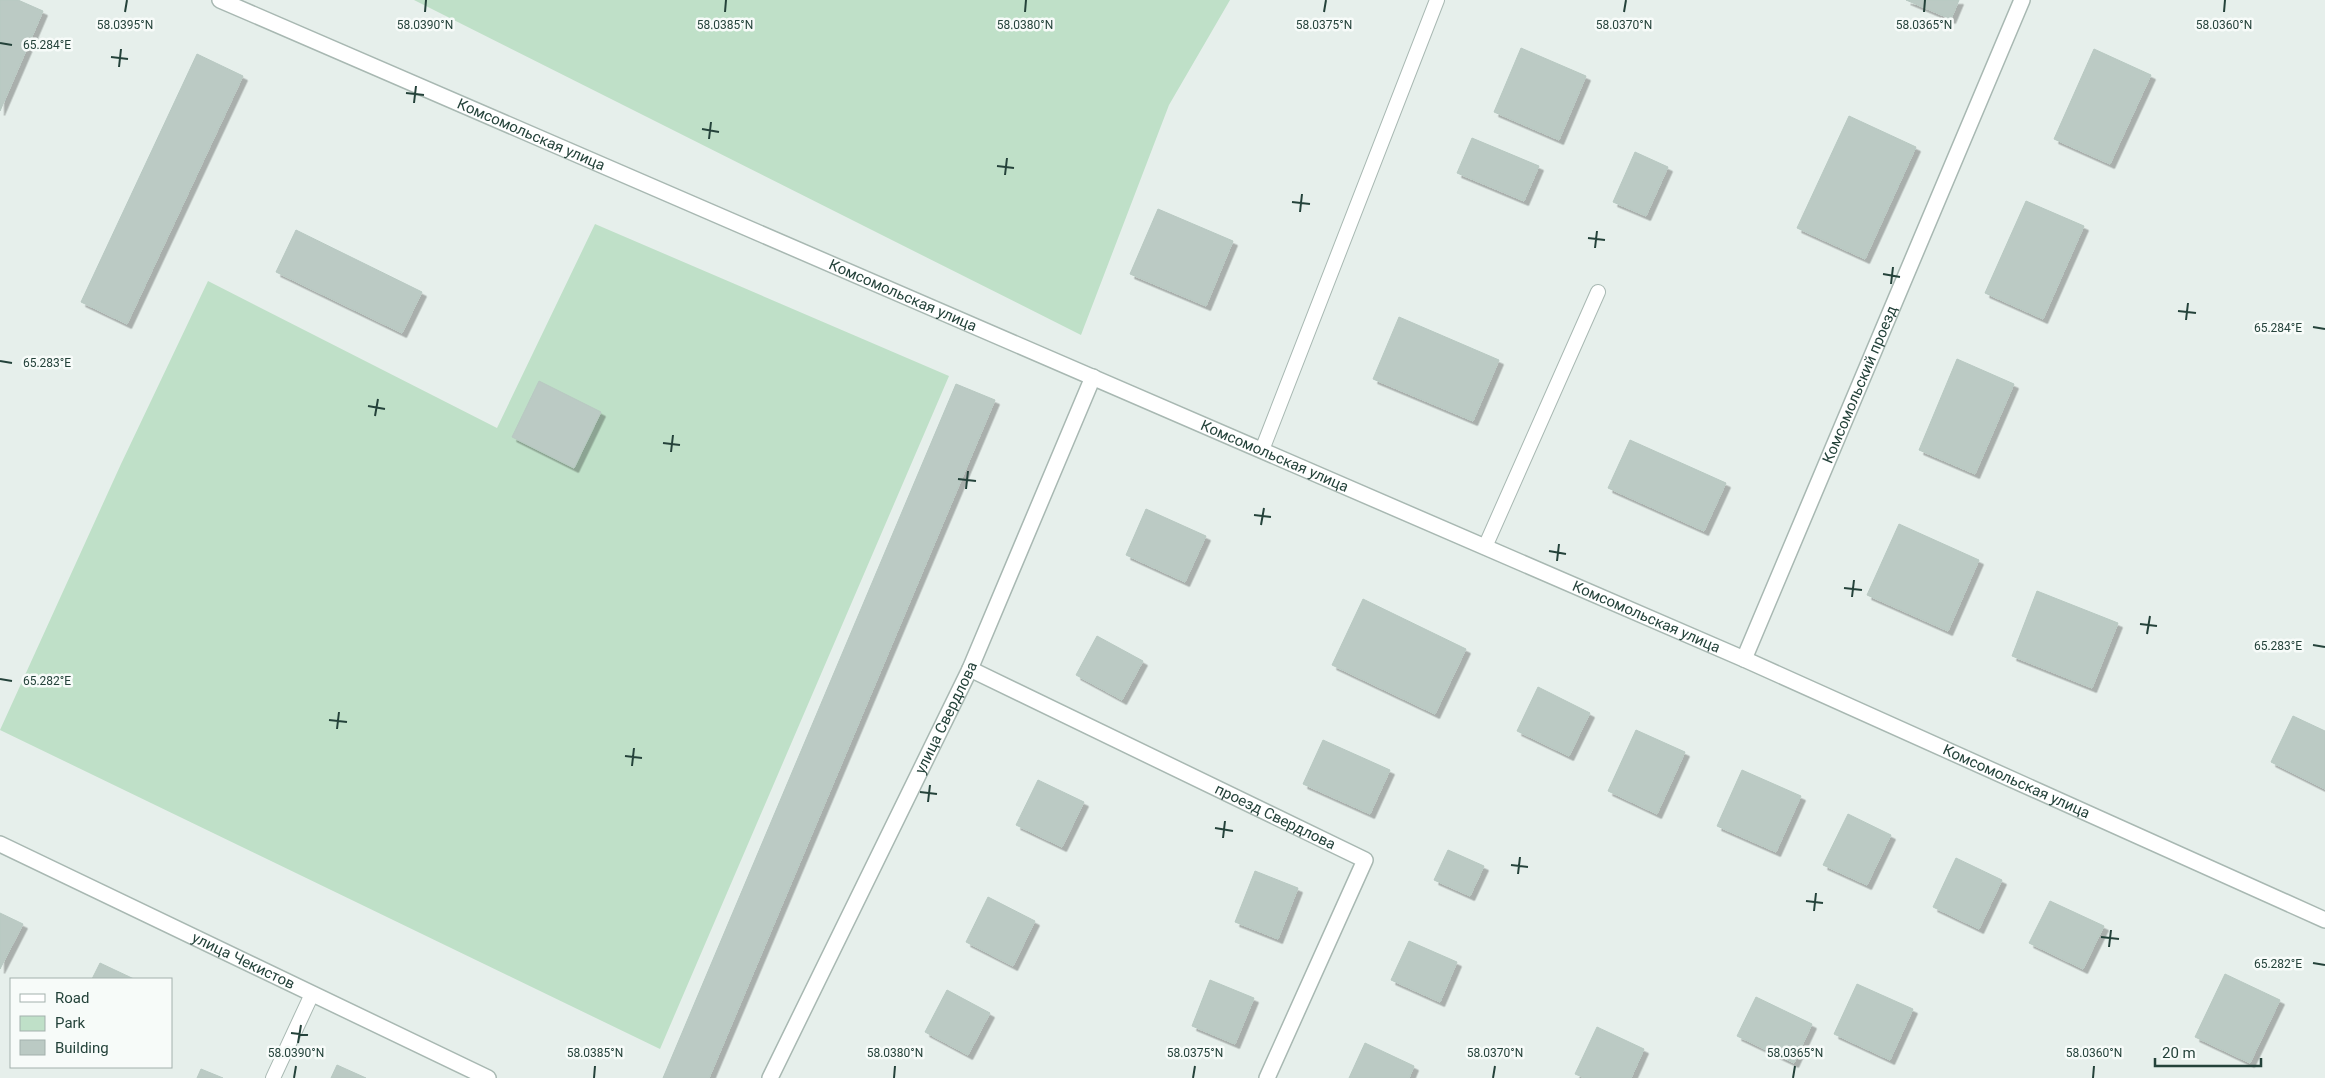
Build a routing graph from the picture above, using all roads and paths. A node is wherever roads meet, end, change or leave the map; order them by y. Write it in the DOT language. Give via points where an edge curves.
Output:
graph roads {
  1 [pos="220,0"];
  2 [pos="1437,0"];
  3 [pos="2022,0"];
  4 [pos="1598,292"];
  5 [pos="1093,377"];
  6 [pos="1262,450"];
  7 [pos="1485,547"];
  8 [pos="1744,659"];
  9 [pos="970,669"];
  10 [pos="0,844"];
  11 [pos="2325,920"];
  12 [pos="312,994"];
  13 [pos="273,1078"];
  14 [pos="488,1078"];
  15 [pos="770,1078"];
  16 [pos="1267,1078"];
  1 -- 5 [label="street, Комсомольская улица"];
  2 -- 6 [label="lane"];
  3 -- 8 [label="street, Комсомольский проезд"];
  4 -- 7 [label="lane"];
  5 -- 6 [label="street, Комсомольская улица"];
  5 -- 9 [label="street, улица Свердлова"];
  6 -- 7 [label="street, Комсомольская улица"];
  7 -- 8 [label="street, Комсомольская улица"];
  8 -- 11 [label="street, Комсомольская улица"];
  9 -- 15 [label="street, улица Свердлова"];
  9 -- 16 [label="street, проезд Свердлова" via="1365,860"];
  10 -- 12 [label="street, улица Чекистов"];
  12 -- 13 [label="lane"];
  12 -- 14 [label="street, улица Чекистов"];
}
